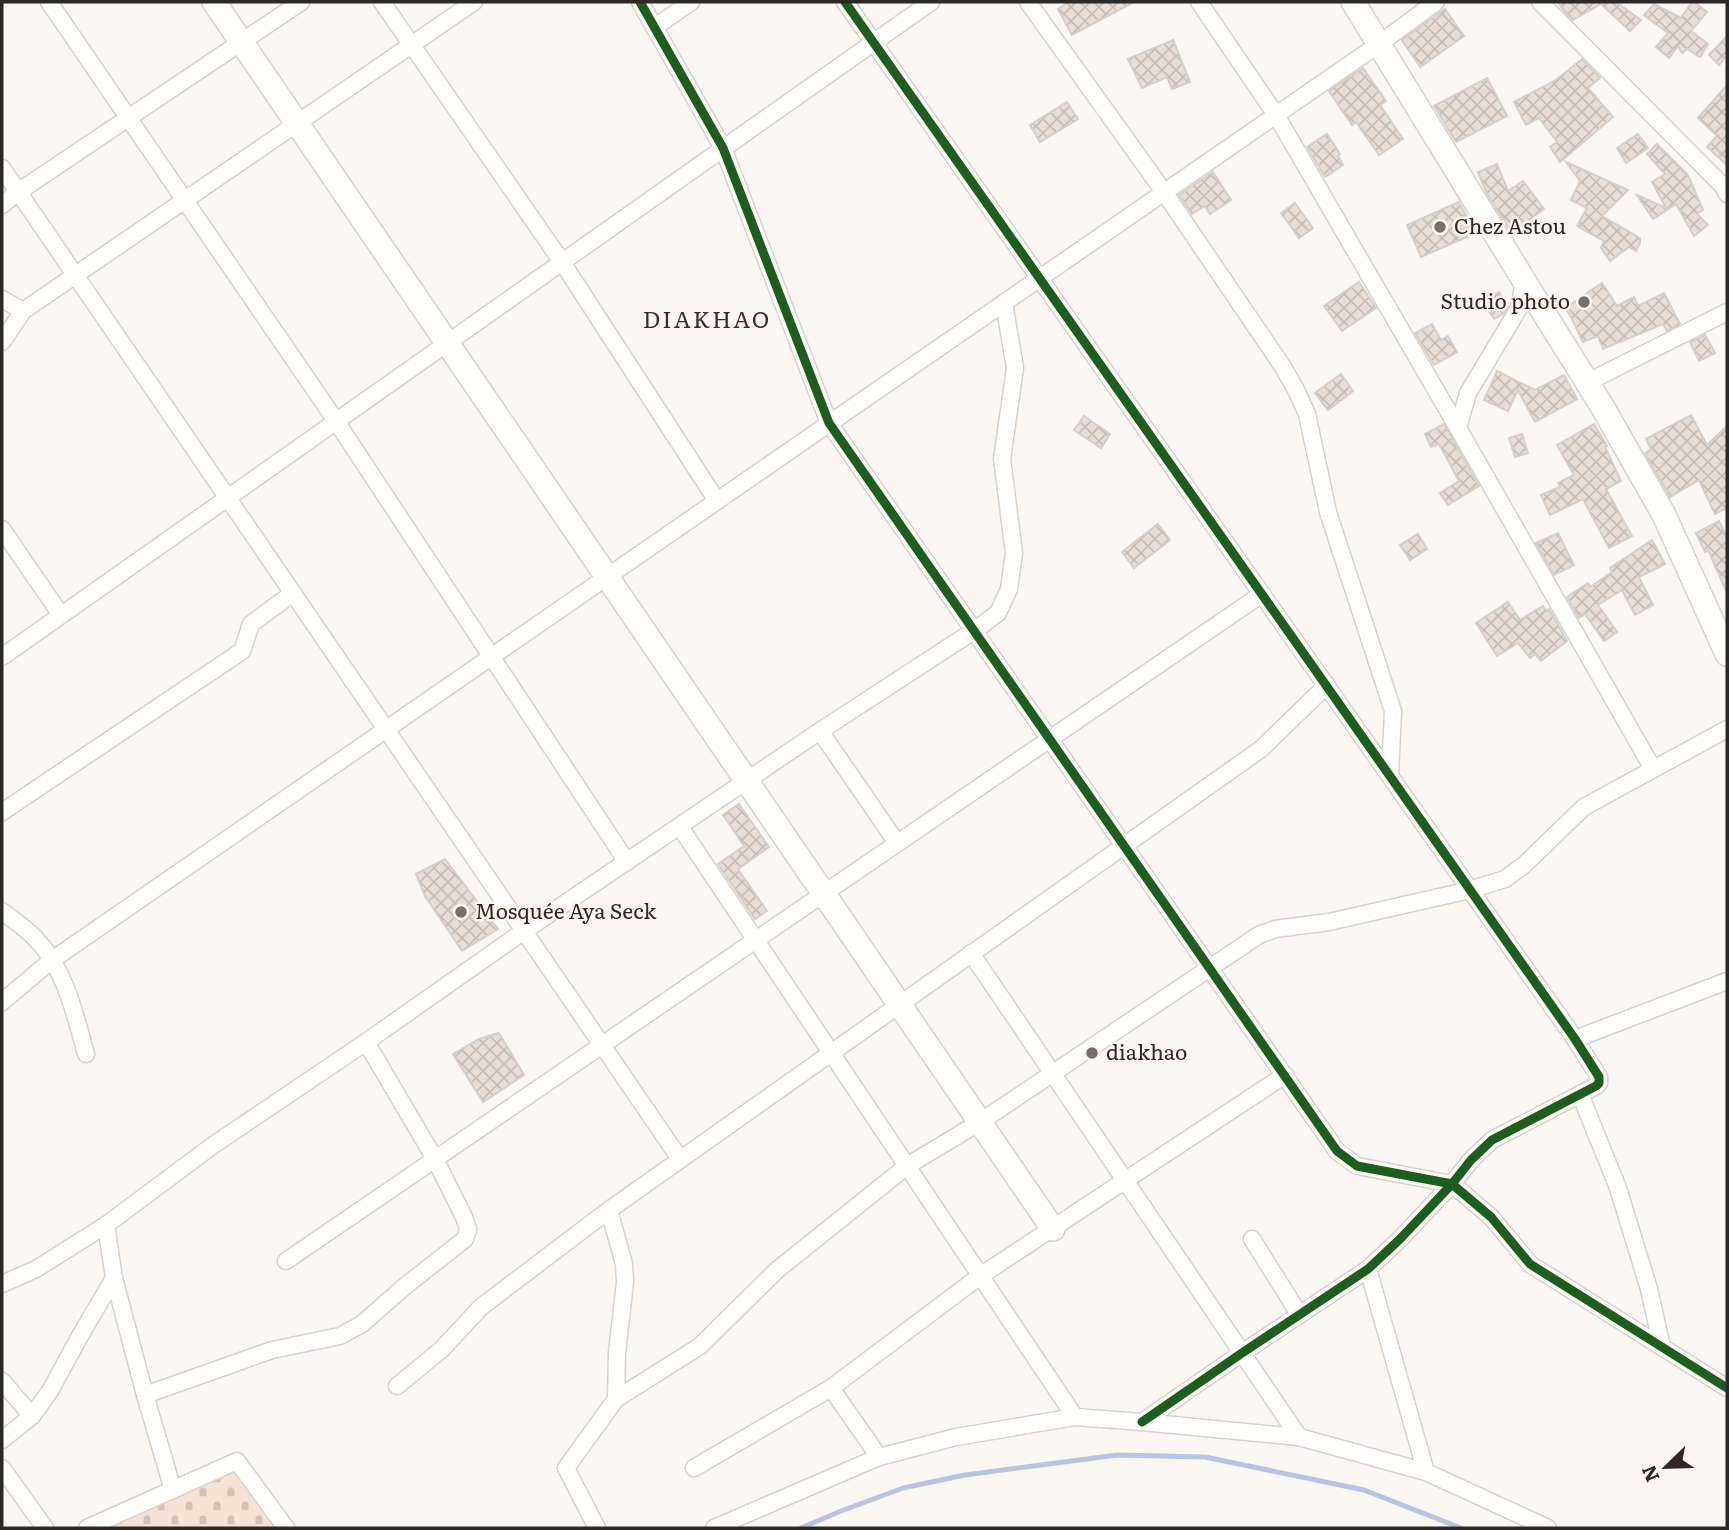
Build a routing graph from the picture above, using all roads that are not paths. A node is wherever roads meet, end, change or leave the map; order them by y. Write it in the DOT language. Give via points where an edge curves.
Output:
graph roads {
  1 [pos="49,2"];
  2 [pos="214,2"];
  3 [pos="301,2"];
  4 [pos="382,2"];
  5 [pos="640,2"];
  6 [pos="691,2"];
  7 [pos="845,2"];
  8 [pos="931,2"];
  9 [pos="1028,2"];
  10 [pos="1199,2"];
  11 [pos="1353,2"];
  12 [pos="1436,2"];
  13 [pos="1540,2"];
  14 [pos="469,3"];
  15 [pos="655,27"];
  16 [pos="874,42"];
  17 [pos="242,43"];
  18 [pos="412,44"];
  19 [pos="1379,44"];
  20 [pos="1276,115"];
  21 [pos="129,118"];
  22 [pos="297,123"];
  23 [pos="723,148"];
  24 [pos="2,168"];
  25 [pos="1726,187"];
  26 [pos="18,192"];
  27 [pos="1164,192"];
  28 [pos="186,200"];
  29 [pos="2,205"];
  30 [pos="562,262"];
  31 [pos="75,275"];
  32 [pos="1040,278"];
  33 [pos="1524,281"];
  34 [pos="2,299"];
  35 [pos="1004,303"];
  36 [pos="23,311"];
  37 [pos="1727,312"];
  38 [pos="2,342"];
  39 [pos="447,343"];
  40 [pos="1588,382"];
  41 [pos="336,421"];
  42 [pos="830,423"];
  43 [pos="1458,428"];
  44 [pos="228,497"];
  45 [pos="717,501"];
  46 [pos="2,529"];
  47 [pos="607,576"];
  48 [pos="293,593"];
  49 [pos="1262,594"];
  50 [pos="61,615"];
  51 [pos="975,631"];
  52 [pos="1727,654"];
  53 [pos="492,656"];
  54 [pos="2,657"];
  55 [pos="1327,685"];
  56 [pos="386,729"];
  57 [pos="1727,729"];
  58 [pos="820,731"];
  59 [pos="1050,739"];
  60 [pos="1653,769"];
  61 [pos="1390,776"];
  62 [pos="747,781"];
  63 [pos="2,811"];
  64 [pos="680,827"];
  65 [pos="897,843"];
  66 [pos="1124,845"];
  67 [pos="627,862"];
  68 [pos="1470,890"];
  69 [pos="824,893"];
  70 [pos="2,911"];
  71 [pos="524,931"];
  72 [pos="755,940"];
  73 [pos="971,953"];
  74 [pos="52,960"];
  75 [pos="1210,968"];
  76 [pos="1727,981"];
  77 [pos="2,1002"];
  78 [pos="899,1004"];
  79 [pos="1575,1039"];
  80 [pos="366,1042"];
  81 [pos="602,1045"];
  82 [pos="831,1052"];
  83 [pos="86,1054"];
  84 [pos="1052,1073"];
  85 [pos="1285,1074"];
  86 [pos="1580,1094"];
  87 [pos="980,1122"];
  88 [pos="435,1159"];
  89 [pos="680,1159"];
  90 [pos="907,1166"];
  91 [pos="1125,1181"];
  92 [pos="1452,1184"];
  93 [pos="608,1210"];
  94 [pos="106,1225"];
  95 [pos="1053,1229"];
  96 [pos="1252,1239"];
  97 [pos="286,1261"];
  98 [pos="1368,1269"];
  99 [pos="980,1276"];
  100 [pos="114,1278"];
  101 [pos="2,1284"];
  102 [pos="1299,1314"];
  103 [pos="1662,1348"];
  104 [pos="1242,1353"];
  105 [pos="2,1381"];
  106 [pos="397,1386"];
  107 [pos="831,1388"];
  108 [pos="1727,1388"];
  109 [pos="145,1395"];
  110 [pos="616,1399"];
  111 [pos="33,1416"];
  112 [pos="1075,1417"];
  113 [pos="1142,1422"];
  114 [pos="1299,1437"];
  115 [pos="2,1440"];
  116 [pos="879,1458"];
  117 [pos="2,1468"];
  118 [pos="694,1468"];
  119 [pos="1426,1472"];
  120 [pos="173,1490"];
  121 [pos="45,1528"];
  122 [pos="87,1528"];
  123 [pos="286,1528"];
  124 [pos="597,1528"];
  125 [pos="714,1528"];
  126 [pos="1548,1528"];
  1 -- 21 [label="street"];
  2 -- 17 [label="street"];
  3 -- 17 [label="street"];
  4 -- 18 [label="street"];
  5 -- 15 [label="street"];
  6 -- 15 [label="street"];
  7 -- 16 [label="street"];
  8 -- 16 [label="street"];
  9 -- 27 [label="street"];
  10 -- 20 [label="street"];
  11 -- 19 [label="street"];
  12 -- 19 [label="street"];
  13 -- 25 [label="street"];
  14 -- 18 [label="street"];
  15 -- 23 [label="street"];
  16 -- 23 [label="street"];
  16 -- 32 [label="street"];
  17 -- 21 [label="street"];
  17 -- 22 [label="street"];
  18 -- 22 [label="street"];
  18 -- 30 [label="street"];
  19 -- 20 [label="street"];
  19 -- 33 [label="street"];
  20 -- 27 [label="street"];
  20 -- 43 [label="street"];
  21 -- 26 [label="street"];
  21 -- 28 [label="street"];
  22 -- 28 [label="street"];
  22 -- 39 [label="street"];
  23 -- 30 [label="street"];
  23 -- 42 [label="street"];
  24 -- 26 [label="street"];
  26 -- 29 [label="street"];
  26 -- 31 [label="street"];
  27 -- 32 [label="street"];
  27 -- 61 [label="street" via="1283,367 1307,414 1328,512 1393,711"];
  28 -- 31 [label="street"];
  28 -- 41 [label="street"];
  30 -- 39 [label="street"];
  30 -- 45 [label="street"];
  31 -- 36 [label="street"];
  31 -- 44 [label="street"];
  32 -- 35 [label="street"];
  32 -- 49 [label="street"];
  33 -- 40 [label="street"];
  33 -- 43 [label="street" via="1519,308 1468,393"];
  34 -- 36 [label="street"];
  35 -- 42 [label="street"];
  35 -- 51 [label="street" via="1015,369 1002,459 1014,553 1009,589 998,613"];
  36 -- 38 [label="street"];
  37 -- 40 [label="street"];
  39 -- 41 [label="street"];
  39 -- 47 [label="street"];
  40 -- 52 [label="street" via="1664,515"];
  41 -- 44 [label="street"];
  41 -- 53 [label="street"];
  42 -- 45 [label="street"];
  42 -- 51 [label="street"];
  43 -- 60 [label="street"];
  44 -- 48 [label="street"];
  44 -- 50 [label="street"];
  45 -- 47 [label="street"];
  46 -- 50 [label="street"];
  47 -- 53 [label="street"];
  47 -- 62 [label="street"];
  48 -- 56 [label="street"];
  48 -- 63 [label="street" via="251,624 242,651"];
  49 -- 55 [label="street"];
  49 -- 59 [label="street"];
  50 -- 54 [label="street"];
  51 -- 58 [label="street"];
  51 -- 59 [label="street"];
  53 -- 56 [label="street"];
  53 -- 67 [label="street"];
  55 -- 61 [label="street"];
  55 -- 66 [label="street" via="1261,749"];
  56 -- 71 [label="street"];
  56 -- 74 [label="street"];
  57 -- 60 [label="street"];
  58 -- 62 [label="street"];
  58 -- 65 [label="street"];
  59 -- 65 [label="street"];
  59 -- 66 [label="street"];
  60 -- 68 [label="street" via="1584,807 1505,879"];
  61 -- 68 [label="street"];
  62 -- 64 [label="street"];
  62 -- 69 [label="street"];
  64 -- 67 [label="street"];
  64 -- 72 [label="street"];
  65 -- 69 [label="street"];
  66 -- 73 [label="street"];
  66 -- 75 [label="street"];
  67 -- 71 [label="street"];
  68 -- 75 [label="street" via="1329,922 1275,929"];
  68 -- 79 [label="street"];
  69 -- 72 [label="street"];
  69 -- 78 [label="street"];
  70 -- 74 [label="street" via="36,939"];
  71 -- 80 [label="street"];
  71 -- 81 [label="street"];
  72 -- 81 [label="street"];
  72 -- 82 [label="street"];
  73 -- 78 [label="street"];
  73 -- 84 [label="street"];
  74 -- 77 [label="street"];
  74 -- 83 [label="street" via="72,1003"];
  75 -- 84 [label="street"];
  75 -- 85 [label="street"];
  76 -- 79 [label="street"];
  78 -- 82 [label="street"];
  78 -- 87 [label="street"];
  79 -- 86 [label="street" via="1599,1083"];
  80 -- 88 [label="street"];
  80 -- 94 [label="street" via="212,1146"];
  81 -- 88 [label="street"];
  81 -- 89 [label="street"];
  82 -- 89 [label="street"];
  82 -- 90 [label="street"];
  84 -- 87 [label="street"];
  84 -- 91 [label="street"];
  85 -- 91 [label="street"];
  85 -- 92 [label="street" via="1337,1151 1357,1166"];
  86 -- 92 [label="street" via="1492,1140"];
  86 -- 103 [label="street" via="1618,1188"];
  87 -- 90 [label="street"];
  87 -- 95 [label="street"];
  88 -- 97 [label="street"];
  88 -- 109 [label="street" via="464,1217 466,1239 362,1324 340,1336 272,1350"];
  89 -- 93 [label="street"];
  90 -- 99 [label="street"];
  90 -- 110 [label="street" via="776,1271 700,1346"];
  91 -- 95 [label="street"];
  91 -- 104 [label="street"];
  92 -- 98 [label="street"];
  92 -- 103 [label="street" via="1491,1217 1530,1264"];
  93 -- 106 [label="street" via="481,1307 442,1350"];
  93 -- 110 [label="street" via="625,1282"];
  94 -- 100 [label="street"];
  94 -- 101 [label="street" via="36,1269"];
  95 -- 99 [label="street"];
  96 -- 102 [label="street"];
  98 -- 102 [label="street"];
  98 -- 119 [label="street"];
  99 -- 107 [label="street"];
  99 -- 112 [label="street"];
  100 -- 109 [label="street"];
  100 -- 111 [label="street"];
  102 -- 104 [label="street"];
  103 -- 108 [label="street"];
  104 -- 113 [label="street"];
  104 -- 114 [label="street"];
  105 -- 111 [label="street"];
  107 -- 116 [label="street"];
  107 -- 118 [label="street"];
  109 -- 120 [label="street"];
  110 -- 124 [label="street" via="566,1468"];
  111 -- 115 [label="street"];
  112 -- 113 [label="street"];
  112 -- 116 [label="street" via="956,1437"];
  113 -- 114 [label="street"];
  114 -- 119 [label="street"];
  116 -- 125 [label="street"];
  117 -- 121 [label="street"];
  119 -- 126 [label="street"];
  120 -- 122 [label="street"];
  120 -- 123 [label="street" via="237,1461"];
}
